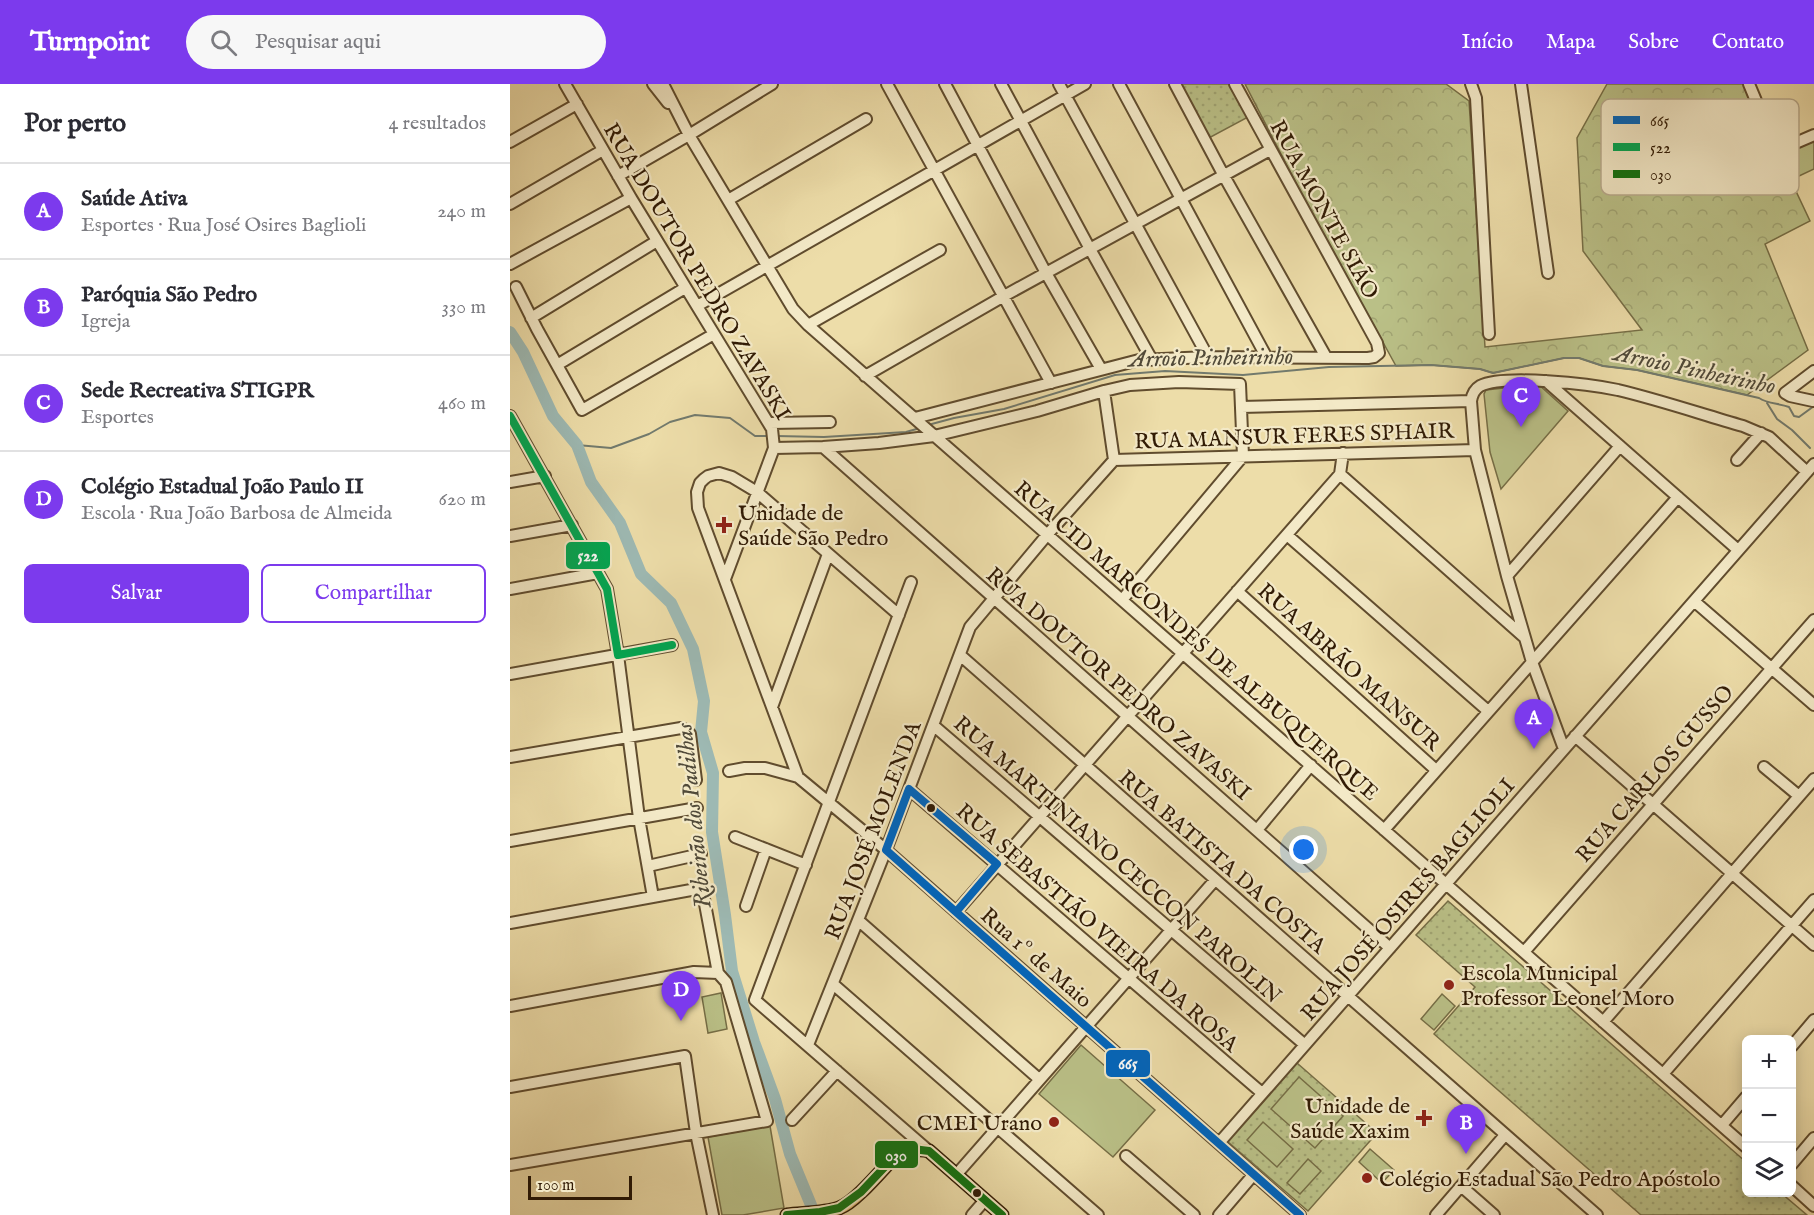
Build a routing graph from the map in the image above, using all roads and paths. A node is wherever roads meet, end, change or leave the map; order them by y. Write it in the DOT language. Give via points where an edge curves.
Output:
graph roads {
  1 [pos="565,84"];
  2 [pos="653,84"];
  3 [pos="663,84"];
  4 [pos="772,84"];
  5 [pos="887,84"];
  6 [pos="945,84"];
  7 [pos="1001,84"];
  8 [pos="1059,84"];
  9 [pos="1085,84"];
  10 [pos="1119,84"];
  11 [pos="1175,84"];
  12 [pos="1235,84"];
  13 [pos="1471,84"];
  14 [pos="1521,84"];
  15 [pos="1749,84"];
  16 [pos="1065,96"];
  17 [pos="1755,99"];
  18 [pos="577,104"];
  19 [pos="678,114"];
  20 [pos="866,119"];
  21 [pos="1021,120"];
  22 [pos="690,135"];
  23 [pos="1814,135"];
  24 [pos="1799,141"];
  25 [pos="510,142"];
  26 [pos="978,144"];
  27 [pos="603,150"];
  28 [pos="1270,150"];
  29 [pos="934,170"];
  30 [pos="618,176"];
  31 [pos="1224,176"];
  32 [pos="631,198"];
  33 [pos="1182,199"];
  34 [pos="728,200"];
  35 [pos="510,204"];
  36 [pos="1136,224"];
  37 [pos="657,241"];
  38 [pos="1090,249"];
  39 [pos="940,250"];
  40 [pos="510,264"];
  41 [pos="767,265"];
  42 [pos="1046,273"];
  43 [pos="1548,273"];
  44 [pos="516,287"];
  45 [pos="685,288"];
  46 [pos="1004,296"];
  47 [pos="697,306"];
  48 [pos="531,318"];
  49 [pos="808,326"];
  50 [pos="714,334"];
  51 [pos="1489,334"];
  52 [pos="1208,357"];
  53 [pos="1326,357"];
  54 [pos="1267,358"];
  55 [pos="1152,360"];
  56 [pos="557,365"];
  57 [pos="1101,369"];
  58 [pos="1814,371"];
  59 [pos="866,376"];
  60 [pos="1545,381"];
  61 [pos="1051,383"];
  62 [pos="1104,390"];
  63 [pos="1471,401"];
  64 [pos="1813,401"];
  65 [pos="1241,407"];
  66 [pos="511,419"];
  67 [pos="917,419"];
  68 [pos="830,422"];
  69 [pos="771,426"];
  70 [pos="1761,433"];
  71 [pos="932,434"];
  72 [pos="774,445"];
  73 [pos="1620,446"];
  74 [pos="823,447"];
  75 [pos="1475,450"];
  76 [pos="1343,453"];
  77 [pos="1243,456"];
  78 [pos="1114,460"];
  79 [pos="1737,460"];
  80 [pos="1811,468"];
  81 [pos="1340,474"];
  82 [pos="545,476"];
  83 [pos="510,482"];
  84 [pos="757,492"];
  85 [pos="1678,497"];
  86 [pos="572,525"];
  87 [pos="1047,535"];
  88 [pos="1287,535"];
  89 [pos="510,536"];
  90 [pos="1738,550"];
  91 [pos="828,554"];
  92 [pos="598,573"];
  93 [pos="1507,576"];
  94 [pos="725,579"];
  95 [pos="911,582"];
  96 [pos="510,589"];
  97 [pos="1238,591"];
  98 [pos="994,599"];
  99 [pos="1122,600"];
  100 [pos="1694,601"];
  101 [pos="899,615"];
  102 [pos="1814,620"];
  103 [pos="1525,638"];
  104 [pos="672,645"];
  105 [pos="1182,653"];
  106 [pos="618,655"];
  107 [pos="960,655"];
  108 [pos="1532,662"];
  109 [pos="1772,669"];
  110 [pos="510,674"];
  111 [pos="1814,705"];
  112 [pos="772,707"];
  113 [pos="1488,711"];
  114 [pos="1127,716"];
  115 [pos="933,725"];
  116 [pos="1575,736"];
  117 [pos="629,737"];
  118 [pos="1564,749"];
  119 [pos="510,757"];
  120 [pos="1084,765"];
  121 [pos="1311,765"];
  122 [pos="1764,767"];
  123 [pos="1436,770"];
  124 [pos="729,771"];
  125 [pos="798,777"];
  126 [pos="1814,778"];
  127 [pos="696,780"];
  128 [pos="909,789"];
  129 [pos="1799,796"];
  130 [pos="829,802"];
  131 [pos="1653,804"];
  132 [pos="697,808"];
  133 [pos="1039,816"];
  134 [pos="639,818"];
  135 [pos="1257,830"];
  136 [pos="1384,830"];
  137 [pos="735,837"];
  138 [pos="510,841"];
  139 [pos="766,849"];
  140 [pos="886,850"];
  141 [pos="702,854"];
  142 [pos="997,864"];
  143 [pos="806,865"];
  144 [pos="648,866"];
  145 [pos="1732,873"];
  146 [pos="1215,880"];
  147 [pos="1446,884"];
  148 [pos="654,897"];
  149 [pos="1814,900"];
  150 [pos="746,906"];
  151 [pos="956,912"];
  152 [pos="858,920"];
  153 [pos="510,923"];
  154 [pos="1792,926"];
  155 [pos="1171,930"];
  156 [pos="1814,945"];
  157 [pos="1390,948"];
  158 [pos="1524,952"];
  159 [pos="718,972"];
  160 [pos="1128,979"];
  161 [pos="833,984"];
  162 [pos="1347,996"];
  163 [pos="510,1006"];
  164 [pos="1814,1020"];
  165 [pos="1603,1022"];
  166 [pos="1086,1026"];
  167 [pos="1796,1040"];
  168 [pos="808,1045"];
  169 [pos="1305,1045"];
  170 [pos="837,1071"];
  171 [pos="1663,1074"];
  172 [pos="1039,1079"];
  173 [pos="510,1087"];
  174 [pos="1262,1094"];
  175 [pos="1742,1102"];
  176 [pos="792,1120"];
  177 [pos="1722,1125"];
  178 [pos="998,1127"];
  179 [pos="903,1129"];
  180 [pos="696,1133"];
  181 [pos="1505,1135"];
  182 [pos="1814,1138"];
  183 [pos="1219,1143"];
  184 [pos="1742,1143"];
  185 [pos="929,1151"];
  186 [pos="898,1153"];
  187 [pos="1126,1156"];
  188 [pos="1796,1158"];
  189 [pos="510,1166"];
  190 [pos="1254,1174"];
  191 [pos="956,1175"];
  192 [pos="1461,1186"];
  193 [pos="1796,1190"];
  194 [pos="985,1200"];
  195 [pos="1814,1206"];
  196 [pos="806,1213"];
  197 [pos="713,1215"];
  198 [pos="787,1215"];
  199 [pos="972,1215"];
  200 [pos="1002,1215"];
  201 [pos="1098,1215"];
  202 [pos="1194,1215"];
  203 [pos="1218,1215"];
  204 [pos="1300,1215"];
  205 [pos="1436,1215"];
  206 [pos="1494,1215"];
  207 [pos="1597,1215"];
  1 -- 18 [label="street, RUA DOUTOR PEDRO ZAVASKI"];
  2 -- 19 [label="street, RUA CID MARCONDES DE ALBUQUERQUE"];
  3 -- 19 [label="street, RUA CID MARCONDES DE ALBUQUERQUE"];
  4 -- 22 [label="street"];
  5 -- 29 [label="street"];
  6 -- 26 [label="street"];
  7 -- 21 [label="street"];
  8 -- 16 [label="street"];
  9 -- 16 [label="street"];
  10 -- 33 [label="street"];
  11 -- 31 [label="street"];
  12 -- 28 [label="street, RUA MONTE SIÃO"];
  13 -- 51 [label="street" via="1476,98"];
  14 -- 43 [label="street"];
  15 -- 17 [label="street"];
  16 -- 21 [label="street"];
  16 -- 36 [label="street"];
  18 -- 25 [label="street"];
  18 -- 27 [label="street, RUA DOUTOR PEDRO ZAVASKI"];
  19 -- 22 [label="street, RUA CID MARCONDES DE ALBUQUERQUE"];
  20 -- 34 [label="street"];
  21 -- 26 [label="street"];
  21 -- 38 [label="street"];
  22 -- 30 [label="street"];
  22 -- 34 [label="street, RUA CID MARCONDES DE ALBUQUERQUE"];
  23 -- 24 [label="street"];
  26 -- 29 [label="street"];
  26 -- 42 [label="street"];
  27 -- 30 [label="street, RUA DOUTOR PEDRO ZAVASKI"];
  27 -- 35 [label="street"];
  28 -- 31 [label="street"];
  28 -- 53 [label="street, RUA MONTE SIÃO" via="1377,343 1378,353 1374,357"];
  29 -- 41 [label="street"];
  29 -- 46 [label="street"];
  30 -- 32 [label="street, RUA DOUTOR PEDRO ZAVASKI"];
  31 -- 33 [label="street"];
  31 -- 53 [label="street"];
  32 -- 37 [label="street, RUA DOUTOR PEDRO ZAVASKI"];
  32 -- 40 [label="street"];
  33 -- 36 [label="street"];
  33 -- 54 [label="street"];
  34 -- 41 [label="street, RUA CID MARCONDES DE ALBUQUERQUE"];
  36 -- 38 [label="street"];
  36 -- 52 [label="street"];
  37 -- 45 [label="street, RUA DOUTOR PEDRO ZAVASKI"];
  37 -- 48 [label="street"];
  38 -- 42 [label="street"];
  38 -- 55 [label="street"];
  39 -- 49 [label="street"];
  41 -- 47 [label="street"];
  41 -- 49 [label="street, RUA CID MARCONDES DE ALBUQUERQUE"];
  42 -- 46 [label="street"];
  42 -- 57 [label="street"];
  44 -- 48 [label="street"];
  45 -- 47 [label="street, RUA DOUTOR PEDRO ZAVASKI"];
  45 -- 56 [label="street"];
  46 -- 59 [label="street"];
  46 -- 61 [label="street"];
  47 -- 50 [label="street, RUA DOUTOR PEDRO ZAVASKI"];
  48 -- 56 [label="street"];
  49 -- 59 [label="street, RUA CID MARCONDES DE ALBUQUERQUE"];
  50 -- 56 [label="street" via="582,410"];
  50 -- 69 [label="street, RUA DOUTOR PEDRO ZAVASKI"];
  52 -- 54 [label="street"];
  52 -- 55 [label="street"];
  53 -- 54 [label="street"];
  55 -- 57 [label="street"];
  57 -- 61 [label="street"];
  58 -- 64 [label="street" via="1785,393"];
  59 -- 67 [label="street, RUA CID MARCONDES DE ALBUQUERQUE"];
  60 -- 63 [label="street" via="1495,382 1479,387"];
  60 -- 70 [label="street" via="1616,390"];
  60 -- 73 [label="street"];
  61 -- 67 [label="street"];
  62 -- 65 [label="street" via="1179,382 1240,384"];
  62 -- 71 [label="street" via="1037,411"];
  62 -- 78 [label="street"];
  63 -- 65 [label="street"];
  63 -- 75 [label="street"];
  65 -- 77 [label="street"];
  66 -- 82 [label="street"];
  67 -- 71 [label="street, RUA CID MARCONDES DE ALBUQUERQUE"];
  68 -- 69 [label="street"];
  69 -- 72 [label="street, RUA DOUTOR PEDRO ZAVASKI"];
  70 -- 79 [label="street"];
  70 -- 80 [label="street"];
  71 -- 74 [label="street"];
  71 -- 87 [label="street, RUA CID MARCONDES DE ALBUQUERQUE"];
  72 -- 74 [label="street"];
  72 -- 84 [label="street"];
  73 -- 85 [label="street"];
  73 -- 93 [label="street"];
  74 -- 98 [label="street, RUA DOUTOR PEDRO ZAVASKI"];
  75 -- 76 [label="street, RUA MANSUR FERES SPHAIR"];
  75 -- 93 [label="street"];
  76 -- 77 [label="street, RUA MANSUR FERES SPHAIR"];
  76 -- 81 [label="street"];
  77 -- 78 [label="street, RUA MANSUR FERES SPHAIR"];
  77 -- 99 [label="street"];
  78 -- 87 [label="street"];
  80 -- 90 [label="street, RUA JOSÉ OSIRES BAGLIOLI"];
  81 -- 88 [label="street"];
  81 -- 103 [label="street"];
  82 -- 83 [label="street"];
  82 -- 86 [label="street"];
  84 -- 91 [label="street"];
  84 -- 94 [label="street"];
  84 -- 94 [label="street" via="719,473 708,476 698,487 698,508"];
  85 -- 90 [label="street"];
  85 -- 108 [label="street"];
  86 -- 89 [label="street"];
  86 -- 92 [label="street"];
  87 -- 98 [label="street"];
  87 -- 99 [label="street, RUA CID MARCONDES DE ALBUQUERQUE"];
  88 -- 97 [label="street"];
  88 -- 113 [label="street"];
  90 -- 100 [label="street, RUA JOSÉ OSIRES BAGLIOLI"];
  91 -- 101 [label="street"];
  91 -- 112 [label="street"];
  92 -- 96 [label="street"];
  92 -- 106 [label="street" via="607,589"];
  93 -- 103 [label="street"];
  94 -- 112 [label="street"];
  95 -- 101 [label="street"];
  97 -- 105 [label="street"];
  97 -- 123 [label="street, RUA ABRÃO MANSUR"];
  98 -- 107 [label="street, RUA JOSÉ MOLENDA" via="970,627"];
  98 -- 114 [label="street, RUA DOUTOR PEDRO ZAVASKI"];
  99 -- 105 [label="street, RUA CID MARCONDES DE ALBUQUERQUE"];
  100 -- 109 [label="street"];
  100 -- 116 [label="street, RUA JOSÉ OSIRES BAGLIOLI"];
  101 -- 130 [label="street"];
  102 -- 109 [label="street, RUA CARLOS GUSSO"];
  103 -- 108 [label="street"];
  104 -- 106 [label="street"];
  105 -- 114 [label="street"];
  105 -- 121 [label="street, RUA CID MARCONDES DE ALBUQUERQUE"];
  106 -- 110 [label="street"];
  106 -- 117 [label="street"];
  107 -- 115 [label="street, RUA JOSÉ MOLENDA"];
  107 -- 120 [label="street, RUA BATISTA DA COSTA"];
  108 -- 113 [label="street"];
  108 -- 118 [label="street"];
  109 -- 111 [label="street"];
  109 -- 131 [label="street, RUA CARLOS GUSSO"];
  112 -- 125 [label="street"];
  113 -- 123 [label="street"];
  114 -- 120 [label="street"];
  114 -- 135 [label="street, RUA DOUTOR PEDRO ZAVASKI"];
  115 -- 128 [label="street, RUA JOSÉ MOLENDA"];
  115 -- 133 [label="street, RUA MARTINIANO CECCON PAROLIN"];
  116 -- 118 [label="street, RUA JOSÉ OSIRES BAGLIOLI"];
  116 -- 131 [label="street"];
  117 -- 119 [label="street"];
  117 -- 127 [label="street" via="686,730 690,734"];
  117 -- 134 [label="street"];
  118 -- 147 [label="street, RUA JOSÉ OSIRES BAGLIOLI"];
  120 -- 133 [label="street"];
  120 -- 146 [label="street, RUA BATISTA DA COSTA"];
  121 -- 135 [label="street"];
  121 -- 136 [label="street, RUA CID MARCONDES DE ALBUQUERQUE"];
  122 -- 129 [label="street"];
  123 -- 136 [label="street"];
  124 -- 125 [label="street, Rua 1º de Maio" via="765,768"];
  125 -- 130 [label="street, Rua 1º de Maio"];
  126 -- 129 [label="street"];
  128 -- 140 [label="street, RUA JOSÉ MOLENDA"];
  128 -- 142 [label="street, RUA SEBASTIÃO VIEIRA DA ROSA"];
  129 -- 145 [label="street"];
  130 -- 140 [label="street, Rua 1º de Maio"];
  130 -- 143 [label="street"];
  131 -- 145 [label="street"];
  131 -- 158 [label="street, RUA CARLOS GUSSO"];
  132 -- 134 [label="street"];
  133 -- 142 [label="street"];
  133 -- 155 [label="street, RUA MARTINIANO CECCON PAROLIN"];
  134 -- 138 [label="street"];
  134 -- 144 [label="street"];
  135 -- 157 [label="street, RUA DOUTOR PEDRO ZAVASKI"];
  136 -- 147 [label="street, RUA CID MARCONDES DE ALBUQUERQUE"];
  137 -- 139 [label="street"];
  139 -- 143 [label="street"];
  139 -- 150 [label="street"];
  140 -- 151 [label="street, Rua 1º de Maio"];
  140 -- 152 [label="street, RUA JOSÉ MOLENDA"];
  141 -- 144 [label="street"];
  142 -- 151 [label="street"];
  142 -- 160 [label="street, RUA SEBASTIÃO VIEIRA DA ROSA"];
  143 -- 168 [label="street" via="755,1000"];
  144 -- 148 [label="street"];
  145 -- 154 [label="street"];
  145 -- 165 [label="street"];
  146 -- 155 [label="street"];
  146 -- 162 [label="street, RUA BATISTA DA COSTA"];
  147 -- 157 [label="street, RUA JOSÉ OSIRES BAGLIOLI"];
  147 -- 158 [label="street, RUA CID MARCONDES DE ALBUQUERQUE"];
  148 -- 153 [label="street"];
  148 -- 159 [label="street" via="702,888"];
  149 -- 154 [label="street"];
  151 -- 166 [label="street, Rua 1º de Maio"];
  152 -- 161 [label="street, RUA JOSÉ MOLENDA"];
  152 -- 172 [label="street"];
  154 -- 156 [label="street"];
  154 -- 171 [label="street"];
  155 -- 160 [label="street"];
  155 -- 169 [label="street, RUA MARTINIANO CECCON PAROLIN"];
  157 -- 162 [label="street, RUA JOSÉ OSIRES BAGLIOLI"];
  158 -- 165 [label="street, RUA CID MARCONDES DE ALBUQUERQUE"];
  159 -- 163 [label="street" via="694,972"];
  159 -- 180 [label="street" via="726,982 767,1121"];
  160 -- 166 [label="street"];
  160 -- 174 [label="street, RUA SEBASTIÃO VIEIRA DA ROSA"];
  161 -- 168 [label="street, RUA JOSÉ MOLENDA"];
  161 -- 178 [label="street"];
  162 -- 169 [label="street, RUA JOSÉ OSIRES BAGLIOLI"];
  162 -- 181 [label="street, RUA BATISTA DA COSTA"];
  164 -- 167 [label="street"];
  165 -- 171 [label="street, RUA CID MARCONDES DE ALBUQUERQUE"];
  166 -- 172 [label="street"];
  166 -- 183 [label="street, Rua 1º de Maio"];
  168 -- 170 [label="street"];
  169 -- 174 [label="street, RUA JOSÉ OSIRES BAGLIOLI"];
  170 -- 176 [label="street"];
  170 -- 179 [label="street"];
  171 -- 177 [label="street, RUA CID MARCONDES DE ALBUQUERQUE"];
  172 -- 178 [label="street"];
  173 -- 180 [label="street" via="686,1056"];
  174 -- 183 [label="street, RUA JOSÉ OSIRES BAGLIOLI"];
  175 -- 177 [label="street"];
  177 -- 184 [label="street, RUA CID MARCONDES DE ALBUQUERQUE"];
  178 -- 191 [label="street"];
  178 -- 201 [label="street"];
  179 -- 185 [label="street"];
  179 -- 186 [label="street"];
  180 -- 189 [label="street"];
  180 -- 197 [label="street"];
  181 -- 192 [label="street"];
  181 -- 207 [label="street, RUA BATISTA DA COSTA"];
  182 -- 188 [label="street"];
  183 -- 190 [label="street, Rua 1º de Maio"];
  185 -- 186 [label="main road" via="907,1149"];
  185 -- 191 [label="main road"];
  186 -- 196 [label="main road" via="846,1204"];
  187 -- 202 [label="street"];
  190 -- 203 [label="street"];
  190 -- 204 [label="street, Rua 1º de Maio"];
  191 -- 194 [label="main road"];
  192 -- 205 [label="street"];
  192 -- 206 [label="street"];
  193 -- 195 [label="street"];
  194 -- 199 [label="street"];
  194 -- 200 [label="main road"];
  196 -- 198 [label="main road"];
}
